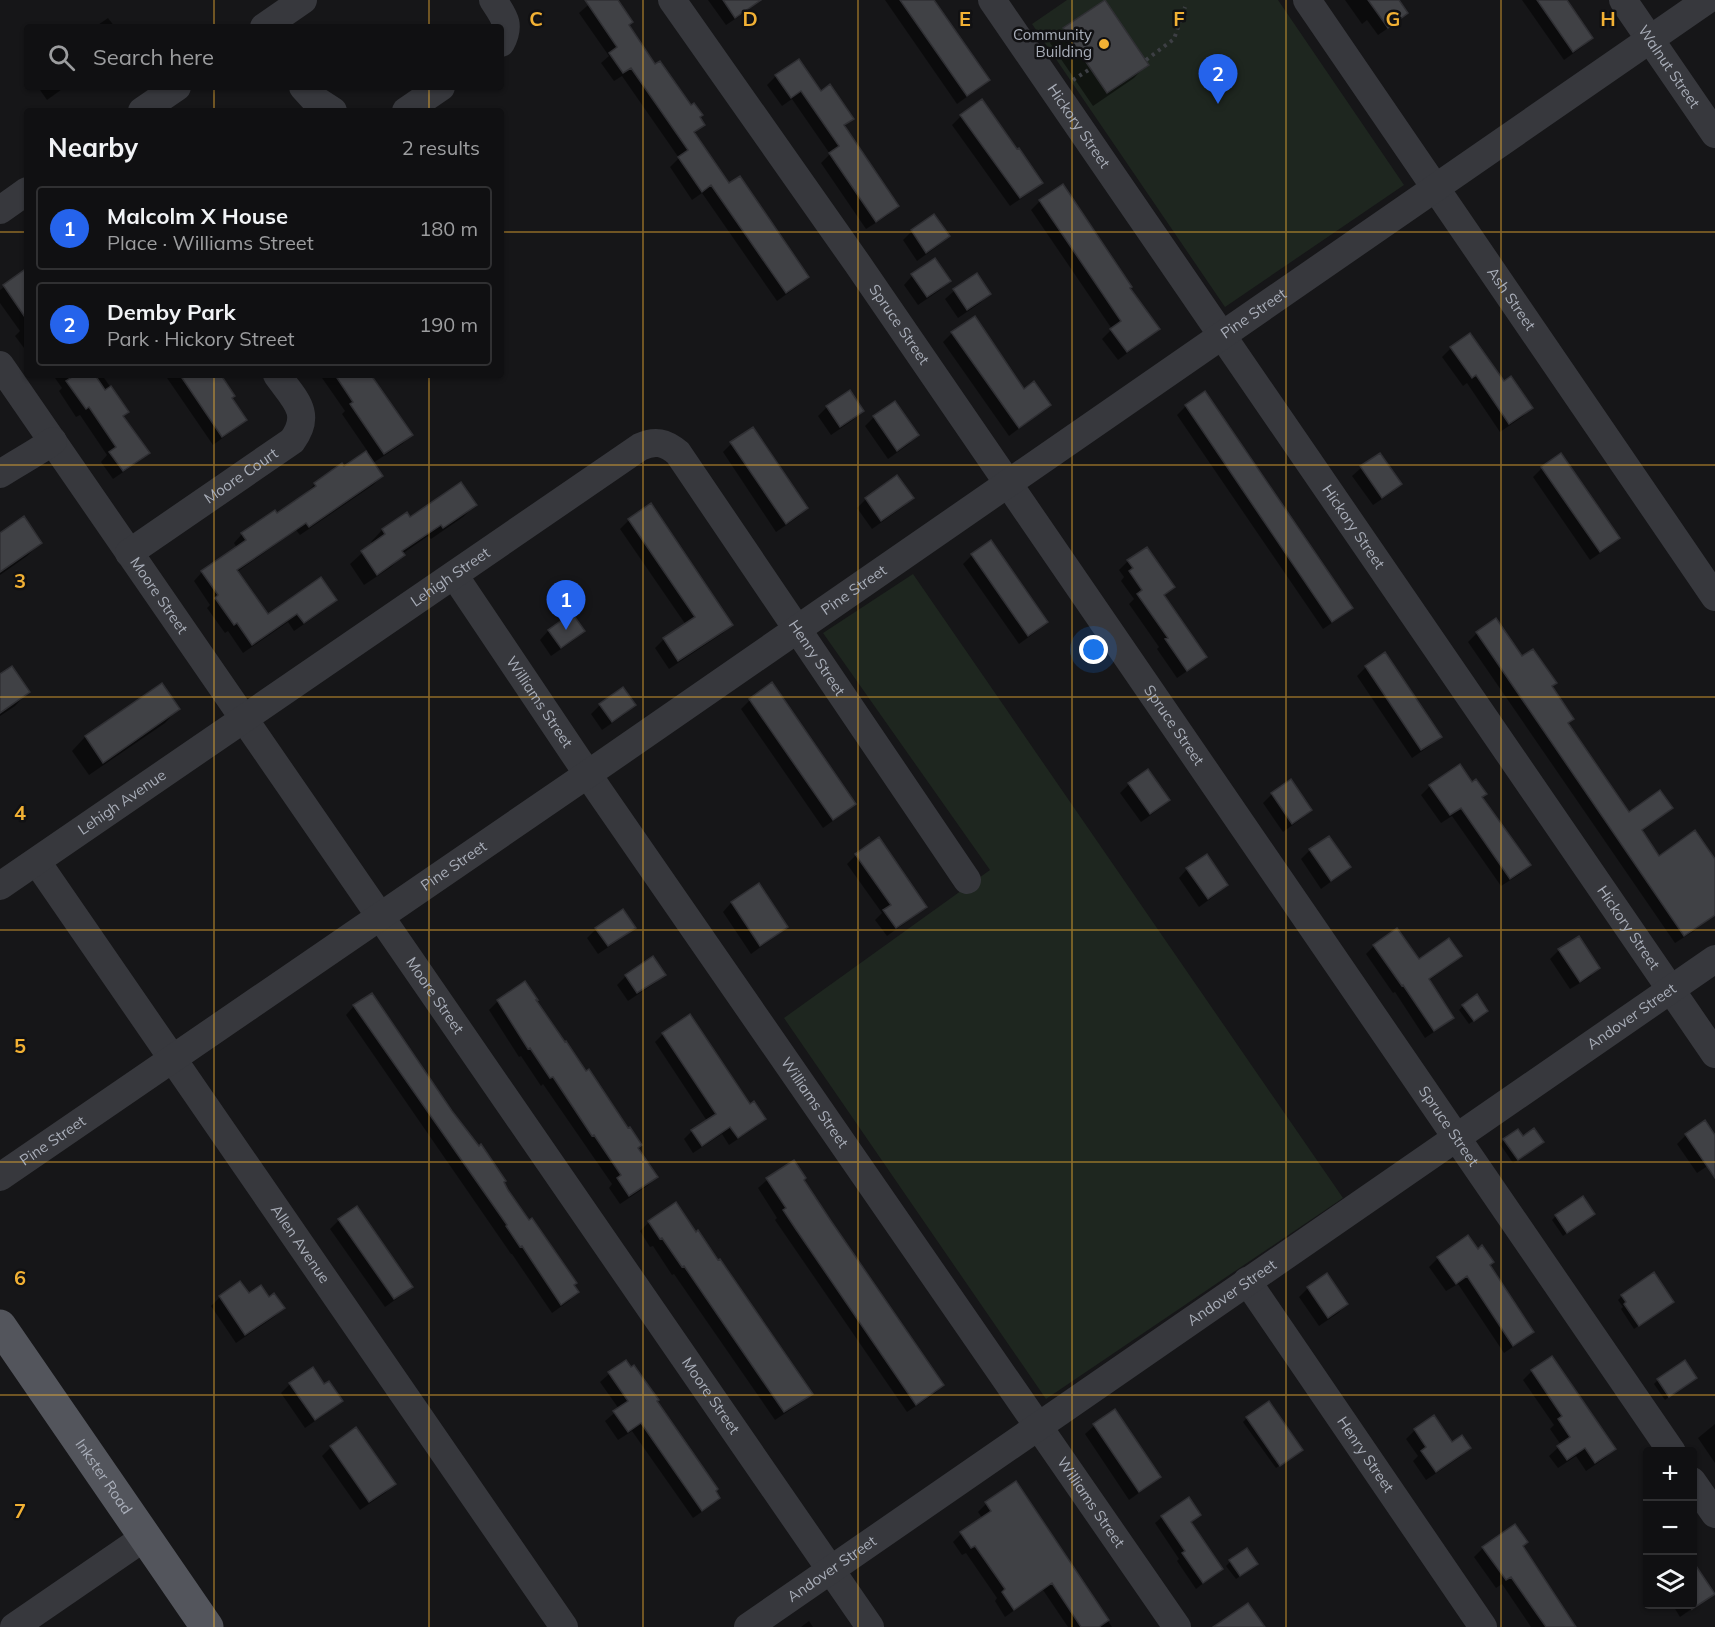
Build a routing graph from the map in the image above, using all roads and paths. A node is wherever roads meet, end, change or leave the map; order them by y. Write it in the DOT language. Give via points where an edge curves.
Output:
graph roads {
  1 [pos="303,0"];
  2 [pos="493,0"];
  3 [pos="672,0"];
  4 [pos="992,0"];
  5 [pos="1307,0"];
  6 [pos="1623,0"];
  7 [pos="1707,0"];
  8 [pos="1185,7"];
  9 [pos="268,24"];
  10 [pos="504,38"];
  11 [pos="1650,39"];
  12 [pos="1146,60"];
  13 [pos="173,90"];
  14 [pos="306,90"];
  15 [pos="437,90"];
  16 [pos="146,108"];
  17 [pos="328,108"];
  18 [pos="410,108"];
  19 [pos="1715,134"];
  20 [pos="1436,188"];
  21 [pos="24,193"];
  22 [pos="0,210"];
  23 [pos="1222,335"];
  24 [pos="0,365"];
  25 [pos="279,378"];
  26 [pos="53,441"];
  27 [pos="659,442"];
  28 [pos="0,474"];
  29 [pos="1008,483"];
  30 [pos="129,553"];
  31 [pos="454,575"];
  32 [pos="1715,597"];
  33 [pos="797,629"];
  34 [pos="245,719"];
  35 [pos="588,774"];
  36 [pos="37,862"];
  37 [pos="967,880"];
  38 [pos="0,886"];
  39 [pos="381,916"];
  40 [pos="1715,958"];
  41 [pos="1671,989"];
  42 [pos="1715,1054"];
  43 [pos="173,1059"];
  44 [pos="1457,1137"];
  45 [pos="0,1177"];
  46 [pos="1247,1281"];
  47 [pos="0,1326"];
  48 [pos="1039,1426"];
  49 [pos="1669,1447"];
  50 [pos="1697,1488"];
  51 [pos="1715,1514"];
  52 [pos="145,1537"];
  53 [pos="831,1570"];
  54 [pos="14,1627"];
  55 [pos="207,1627"];
  56 [pos="564,1627"];
  57 [pos="748,1627"];
  58 [pos="870,1627"];
  59 [pos="1177,1627"];
  60 [pos="1483,1627"];
  1 -- 9 [label="street"];
  2 -- 10 [label="street" via="507,23"];
  3 -- 29 [label="street, Spruce Street"];
  4 -- 23 [label="street, Hickory Street"];
  5 -- 20 [label="street, Ash Street"];
  6 -- 11 [label="street, Walnut Street"];
  7 -- 11 [label="street, Pine Street"];
  8 -- 12 [label="path" via="1174,39"];
  11 -- 19 [label="street, Walnut Street"];
  11 -- 20 [label="street, Pine Street"];
  13 -- 16 [label="street"];
  14 -- 17 [label="street"];
  15 -- 18 [label="street"];
  20 -- 23 [label="street, Pine Street"];
  20 -- 32 [label="street, Ash Street"];
  21 -- 22 [label="street"];
  23 -- 29 [label="street, Pine Street"];
  23 -- 41 [label="street, Hickory Street"];
  24 -- 26 [label="street, Moore Street"];
  25 -- 30 [label="street, Moore Court" via="300,408 300,431 292,441"];
  26 -- 28 [label="street"];
  26 -- 30 [label="street, Moore Street"];
  27 -- 31 [label="street, Lehigh Street" via="640,447"];
  27 -- 33 [label="street, Henry Street" via="678,453"];
  29 -- 33 [label="street, Pine Street"];
  29 -- 44 [label="street, Spruce Street"];
  30 -- 34 [label="street, Moore Street"];
  31 -- 34 [label="street, Lehigh Street"];
  31 -- 35 [label="street, Williams Street"];
  33 -- 35 [label="street, Pine Street"];
  33 -- 37 [label="street, Henry Street"];
  34 -- 36 [label="street, Lehigh Avenue"];
  34 -- 39 [label="street, Moore Street"];
  35 -- 39 [label="street, Pine Street"];
  35 -- 48 [label="street, Williams Street"];
  36 -- 38 [label="street, Lehigh Avenue"];
  36 -- 43 [label="street, Allen Avenue"];
  39 -- 43 [label="street, Pine Street"];
  39 -- 53 [label="street, Moore Street"];
  40 -- 41 [label="street, Andover Street"];
  41 -- 42 [label="street, Hickory Street"];
  41 -- 44 [label="street, Andover Street"];
  43 -- 45 [label="street, Pine Street"];
  43 -- 56 [label="street, Allen Avenue"];
  44 -- 46 [label="street, Andover Street"];
  44 -- 49 [label="street, Spruce Street"];
  46 -- 48 [label="street, Andover Street"];
  46 -- 60 [label="street, Henry Street"];
  47 -- 52 [label="main road, Inkster Road"];
  48 -- 53 [label="street, Andover Street"];
  48 -- 59 [label="street, Williams Street"];
  50 -- 51 [label="street"];
  52 -- 54 [label="street"];
  52 -- 55 [label="main road, Inkster Road"];
  53 -- 57 [label="street, Andover Street"];
  53 -- 58 [label="street, Moore Street"];
}
